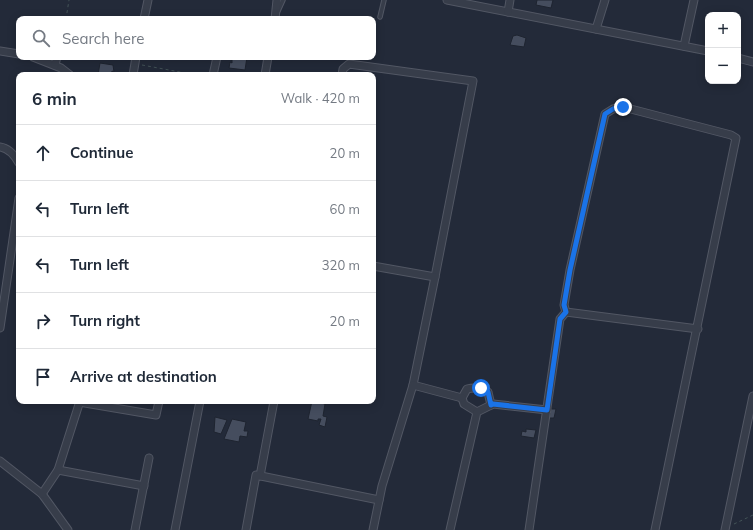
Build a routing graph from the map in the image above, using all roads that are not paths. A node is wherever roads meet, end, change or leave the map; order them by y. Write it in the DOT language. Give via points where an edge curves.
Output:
graph roads {
  1 [pos="148,0"];
  2 [pos="276,0"];
  3 [pos="283,0"];
  4 [pos="384,0"];
  5 [pos="447,0"];
  6 [pos="510,0"];
  7 [pos="605,0"];
  8 [pos="694,0"];
  9 [pos="508,12"];
  10 [pos="145,16"];
  11 [pos="275,16"];
  12 [pos="276,16"];
  13 [pos="380,17"];
  14 [pos="596,29"];
  15 [pos="684,46"];
  16 [pos="0,50"];
  17 [pos="705,50"];
  18 [pos="16,53"];
  19 [pos="741,59"];
  20 [pos="41,60"];
  21 [pos="56,60"];
  22 [pos="136,60"];
  23 [pos="216,60"];
  24 [pos="268,60"];
  25 [pos="753,62"];
  26 [pos="54,65"];
  27 [pos="65,72"];
  28 [pos="134,72"];
  29 [pos="214,72"];
  30 [pos="266,72"];
  31 [pos="342,72"];
  32 [pos="0,147"];
  33 [pos="16,158"];
  34 [pos="16,219"];
  35 [pos="376,267"];
  36 [pos="435,277"];
  37 [pos="566,312"];
  38 [pos="0,328"];
  39 [pos="698,329"];
  40 [pos="413,385"];
  41 [pos="753,396"];
  42 [pos="462,398"];
  43 [pos="79,404"];
  44 [pos="92,404"];
  45 [pos="158,404"];
  46 [pos="199,404"];
  47 [pos="273,404"];
  48 [pos="491,405"];
  49 [pos="547,410"];
  50 [pos="477,412"];
  51 [pos="149,458"];
  52 [pos="0,461"];
  53 [pos="58,470"];
  54 [pos="260,476"];
  55 [pos="144,486"];
  56 [pos="42,494"];
  57 [pos="379,500"];
  58 [pos="725,529"];
  59 [pos="68,530"];
  60 [pos="135,530"];
  61 [pos="175,530"];
  62 [pos="246,530"];
  63 [pos="373,530"];
  64 [pos="450,530"];
  65 [pos="530,530"];
  66 [pos="654,530"];
  1 -- 10 [label="street"];
  2 -- 11 [label="street"];
  3 -- 12 [label="lane"];
  4 -- 13 [label="lane"];
  5 -- 9 [label="street"];
  6 -- 9 [label="street"];
  7 -- 14 [label="street"];
  8 -- 15 [label="street"];
  9 -- 14 [label="street"];
  14 -- 15 [label="street"];
  15 -- 17 [label="street"];
  16 -- 18 [label="street"];
  19 -- 25 [label="street"];
  20 -- 26 [label="street"];
  21 -- 26 [label="street"];
  22 -- 28 [label="street"];
  23 -- 29 [label="street"];
  24 -- 30 [label="street"];
  26 -- 27 [label="street"];
  31 -- 36 [label="street" via="349,64 473,81"];
  32 -- 33 [label="street" via="4,147"];
  34 -- 38 [label="street"];
  35 -- 36 [label="street"];
  36 -- 40 [label="street"];
  37 -- 39 [label="street"];
  37 -- 39 [label="street" via="564,305 570,270 605,114 623,107 731,134 736,138"];
  37 -- 49 [label="street" via="560,319"];
  39 -- 66 [label="street"];
  40 -- 42 [label="street"];
  40 -- 57 [label="street"];
  41 -- 58 [label="street"];
  42 -- 48 [label="street" via="467,390 481,388 488,392"];
  42 -- 50 [label="street" via="464,404"];
  43 -- 53 [label="street"];
  44 -- 45 [label="street" via="156,415"];
  46 -- 61 [label="street"];
  47 -- 54 [label="street"];
  48 -- 49 [label="street"];
  48 -- 50 [label="street"];
  49 -- 65 [label="street"];
  50 -- 64 [label="street"];
  51 -- 55 [label="street"];
  52 -- 56 [label="street"];
  53 -- 55 [label="street"];
  53 -- 56 [label="street"];
  54 -- 57 [label="street"];
  54 -- 62 [label="street" via="256,475"];
  55 -- 60 [label="street"];
  56 -- 59 [label="street"];
  57 -- 63 [label="street"];
}
